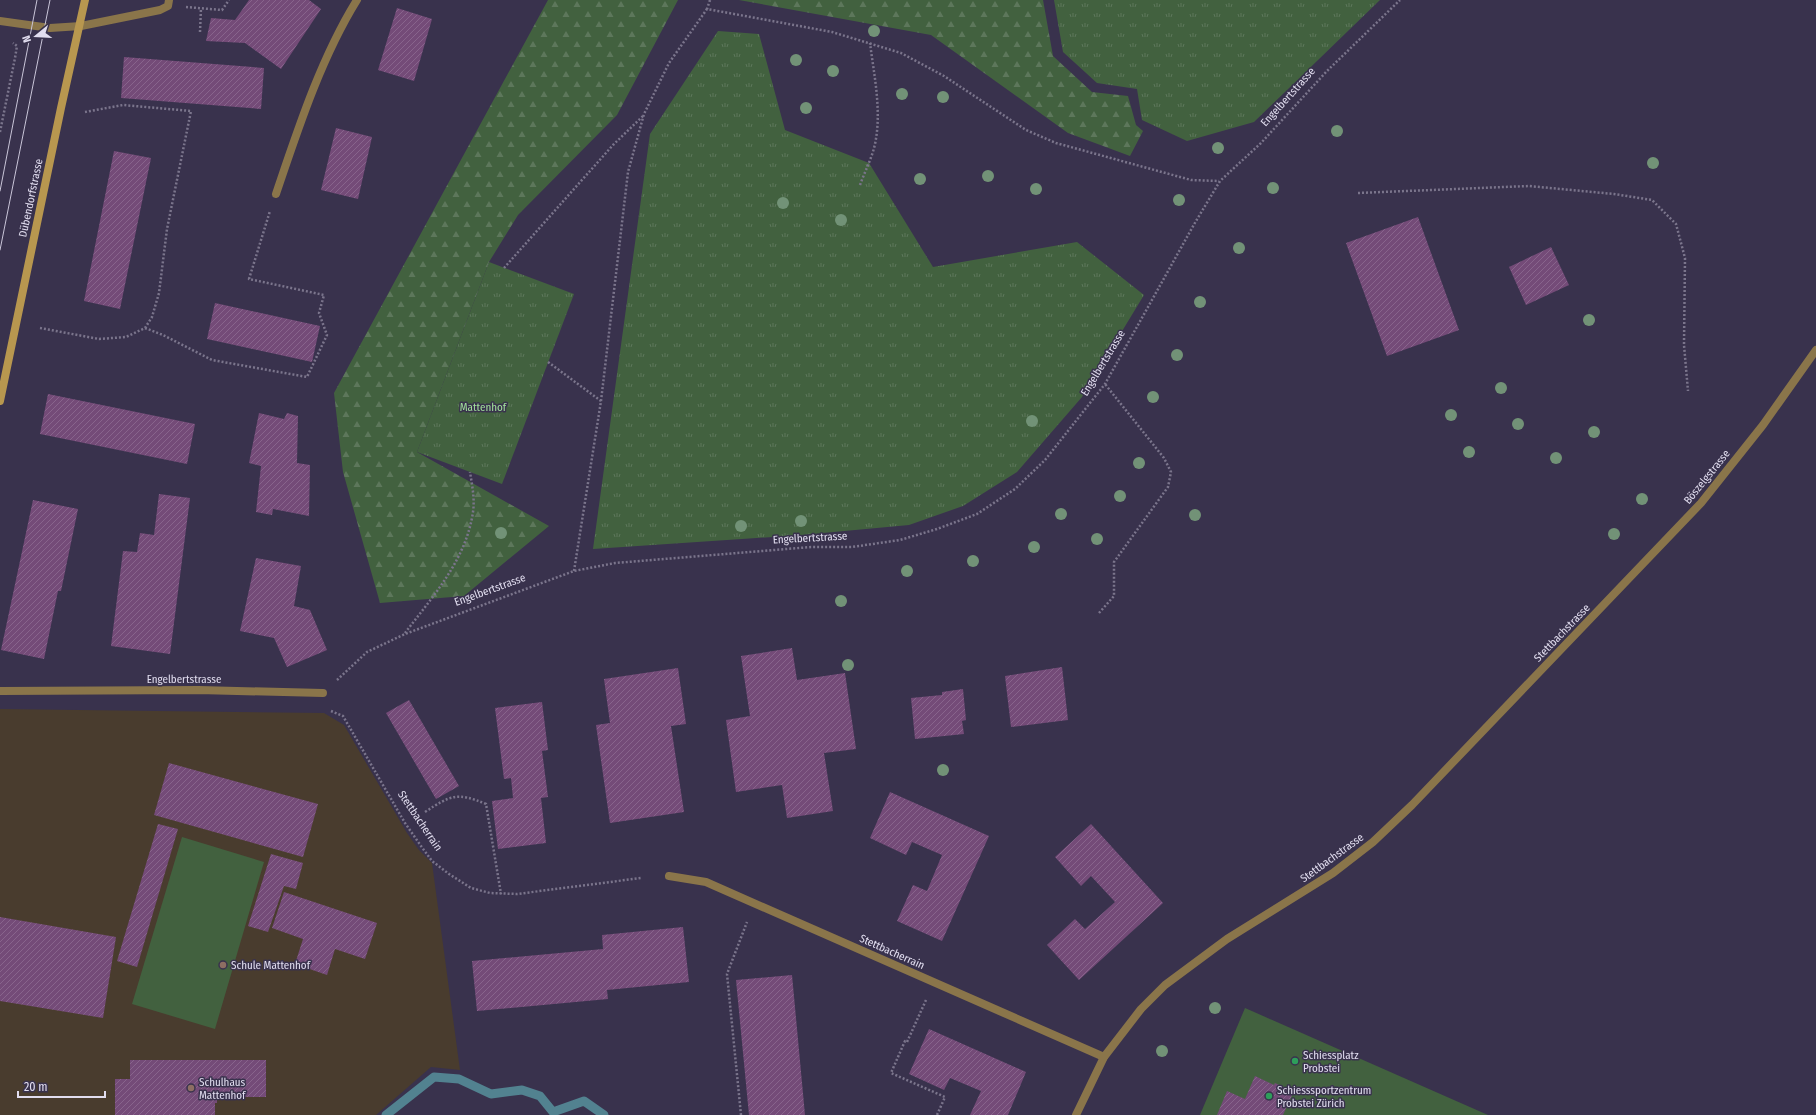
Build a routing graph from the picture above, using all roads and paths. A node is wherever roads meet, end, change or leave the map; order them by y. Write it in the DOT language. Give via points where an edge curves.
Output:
graph roads {
  1 [pos="85,0"];
  2 [pos="229,0"];
  3 [pos="357,0"];
  4 [pos="710,0"];
  5 [pos="1400,0"];
  6 [pos="169,3"];
  7 [pos="201,8"];
  8 [pos="707,9"];
  9 [pos="0,21"];
  10 [pos="81,26"];
  11 [pos="200,32"];
  12 [pos="11,42"];
  13 [pos="870,43"];
  14 [pos="85,112"];
  15 [pos="644,114"];
  16 [pos="0,132"];
  17 [pos="1220,181"];
  18 [pos="860,185"];
  19 [pos="1358,193"];
  20 [pos="276,194"];
  21 [pos="504,268"];
  22 [pos="40,328"];
  23 [pos="145,328"];
  24 [pos="1816,350"];
  25 [pos="548,362"];
  26 [pos="1105,384"];
  27 [pos="1688,391"];
  28 [pos="0,401"];
  29 [pos="601,401"];
  30 [pos="470,472"];
  31 [pos="574,571"];
  32 [pos="1602,608"];
  33 [pos="1099,613"];
  34 [pos="405,634"];
  35 [pos="0,691"];
  36 [pos="323,693"];
  37 [pos="425,812"];
  38 [pos="669,876"];
  39 [pos="641,878"];
  40 [pos="501,894"];
  41 [pos="749,917"];
  42 [pos="928,996"];
  43 [pos="1104,1057"];
  44 [pos="741,1115"];
  45 [pos="937,1115"];
  46 [pos="1076,1115"];
  1 -- 10 [label="street, Dübendorfstrasse"];
  2 -- 7 [label="path" via="222,10"];
  3 -- 20 [label="street" via="303,115"];
  4 -- 8 [label="path"];
  5 -- 17 [label="path, Engelbertstrasse" via="1327,71 1262,143"];
  6 -- 7 [label="path"];
  6 -- 10 [label="street" via="160,10"];
  7 -- 11 [label="path"];
  8 -- 13 [label="path" via="832,32"];
  8 -- 15 [label="path" via="669,63"];
  9 -- 10 [label="street" via="50,28"];
  10 -- 28 [label="street, Dübendorfstrasse" via="61,108"];
  12 -- 16 [label="path" via="16,46"];
  13 -- 17 [label="path" via="908,56 944,76 1026,130 1056,143 1191,180"];
  13 -- 18 [label="path" via="877,97 877,125 875,144"];
  14 -- 23 [label="path" via="122,105 191,111 167,229 159,293 152,317"];
  15 -- 21 [label="path" via="613,145"];
  15 -- 29 [label="path" via="628,172"];
  17 -- 26 [label="path, Engelbertstrasse"];
  19 -- 27 [label="path" via="1529,186 1652,200 1676,224 1685,258 1684,345"];
  20 -- 23 [label="path" via="249,279 324,295 320,313 327,335 307,377 212,360"];
  22 -- 23 [label="path" via="99,338 126,337"];
  24 -- 32 [label="street, Böszelgstrasse" via="1763,425 1701,503"];
  25 -- 29 [label="path"];
  26 -- 31 [label="path, Engelbertstrasse" via="1045,460 1015,489 977,514 937,529 900,540 852,547 811,547 623,563"];
  26 -- 33 [label="path" via="1164,458 1171,472 1168,487 1114,562 1114,596"];
  29 -- 31 [label="path"];
  30 -- 34 [label="path" via="473,513 463,547 454,567"];
  31 -- 34 [label="path, Engelbertstrasse"];
  32 -- 43 [label="street, Stettbachstrasse" via="1373,842 1333,873 1227,939 1165,985"];
  34 -- 36 [label="path, Engelbertstrasse" via="367,652"];
  35 -- 36 [label="street, Engelbertstrasse" via="199,690"];
  36 -- 40 [label="path, Stettbacherrain" via="331,711 342,716 405,823 432,860 471,888"];
  37 -- 40 [label="path" via="455,796 471,798 486,804"];
  38 -- 43 [label="street, Stettbacherrain" via="711,884"];
  39 -- 40 [label="path, Stettbacherrain"];
  41 -- 44 [label="path" via="727,974"];
  42 -- 45 [label="path" via="891,1074 945,1097"];
  43 -- 46 [label="street, Stettbachstrasse"];
}
